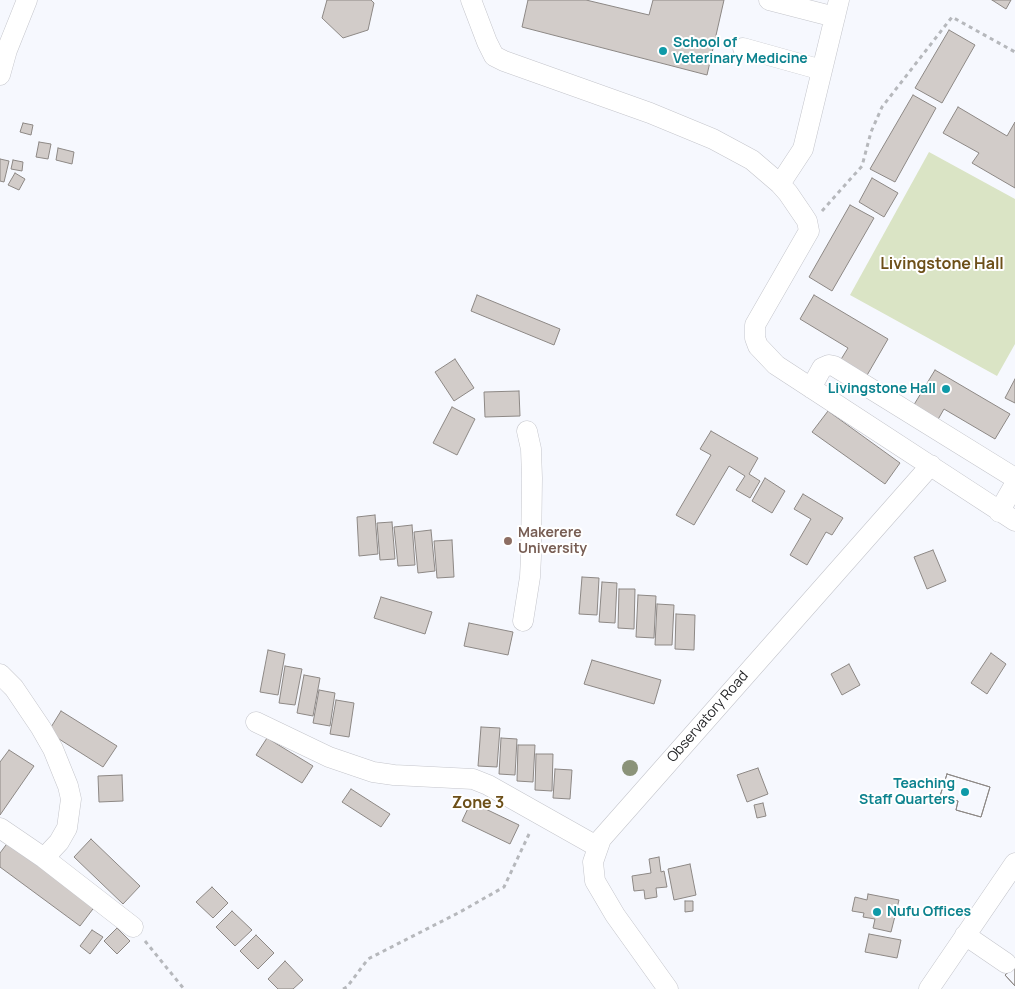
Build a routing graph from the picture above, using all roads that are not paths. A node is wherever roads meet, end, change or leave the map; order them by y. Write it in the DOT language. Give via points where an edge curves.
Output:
graph roads {
  1 [pos="27,0"];
  2 [pos="471,0"];
  3 [pos="769,0"];
  4 [pos="837,8"];
  5 [pos="743,48"];
  6 [pos="4,49"];
  7 [pos="822,70"];
  8 [pos="0,75"];
  9 [pos="780,184"];
  10 [pos="811,388"];
  11 [pos="527,430"];
  12 [pos="931,465"];
  13 [pos="1015,478"];
  14 [pos="1015,484"];
  15 [pos="1007,517"];
  16 [pos="523,621"];
  17 [pos="0,674"];
  18 [pos="256,722"];
  19 [pos="0,828"];
  20 [pos="598,847"];
  21 [pos="44,858"];
  22 [pos="1015,862"];
  23 [pos="133,927"];
  24 [pos="965,935"];
  25 [pos="1006,963"];
  26 [pos="668,989"];
  27 [pos="929,989"];
  1 -- 6 [label="street"];
  2 -- 9 [label="street" via="494,56 713,139 752,160"];
  3 -- 4 [label="street"];
  4 -- 7 [label="street"];
  5 -- 7 [label="street"];
  6 -- 8 [label="street"];
  7 -- 9 [label="street" via="802,149"];
  9 -- 10 [label="street" via="795,202 809,231 754,330 758,346 768,358"];
  10 -- 12 [label="street"];
  10 -- 13 [label="street" via="822,368 834,366"];
  11 -- 16 [label="street" via="532,478 531,556"];
  12 -- 15 [label="street"];
  12 -- 20 [label="street, Observatory Road" via="601,839"];
  14 -- 15 [label="street"];
  17 -- 21 [label="street" via="14,688 41,728 68,786 71,799 67,828"];
  18 -- 20 [label="street" via="352,766 373,772 474,779"];
  19 -- 21 [label="street"];
  20 -- 26 [label="street, Observatory Road" via="593,862 595,880 615,916"];
  21 -- 23 [label="street"];
  22 -- 24 [label="street"];
  24 -- 25 [label="street"];
  24 -- 27 [label="street"];
}
